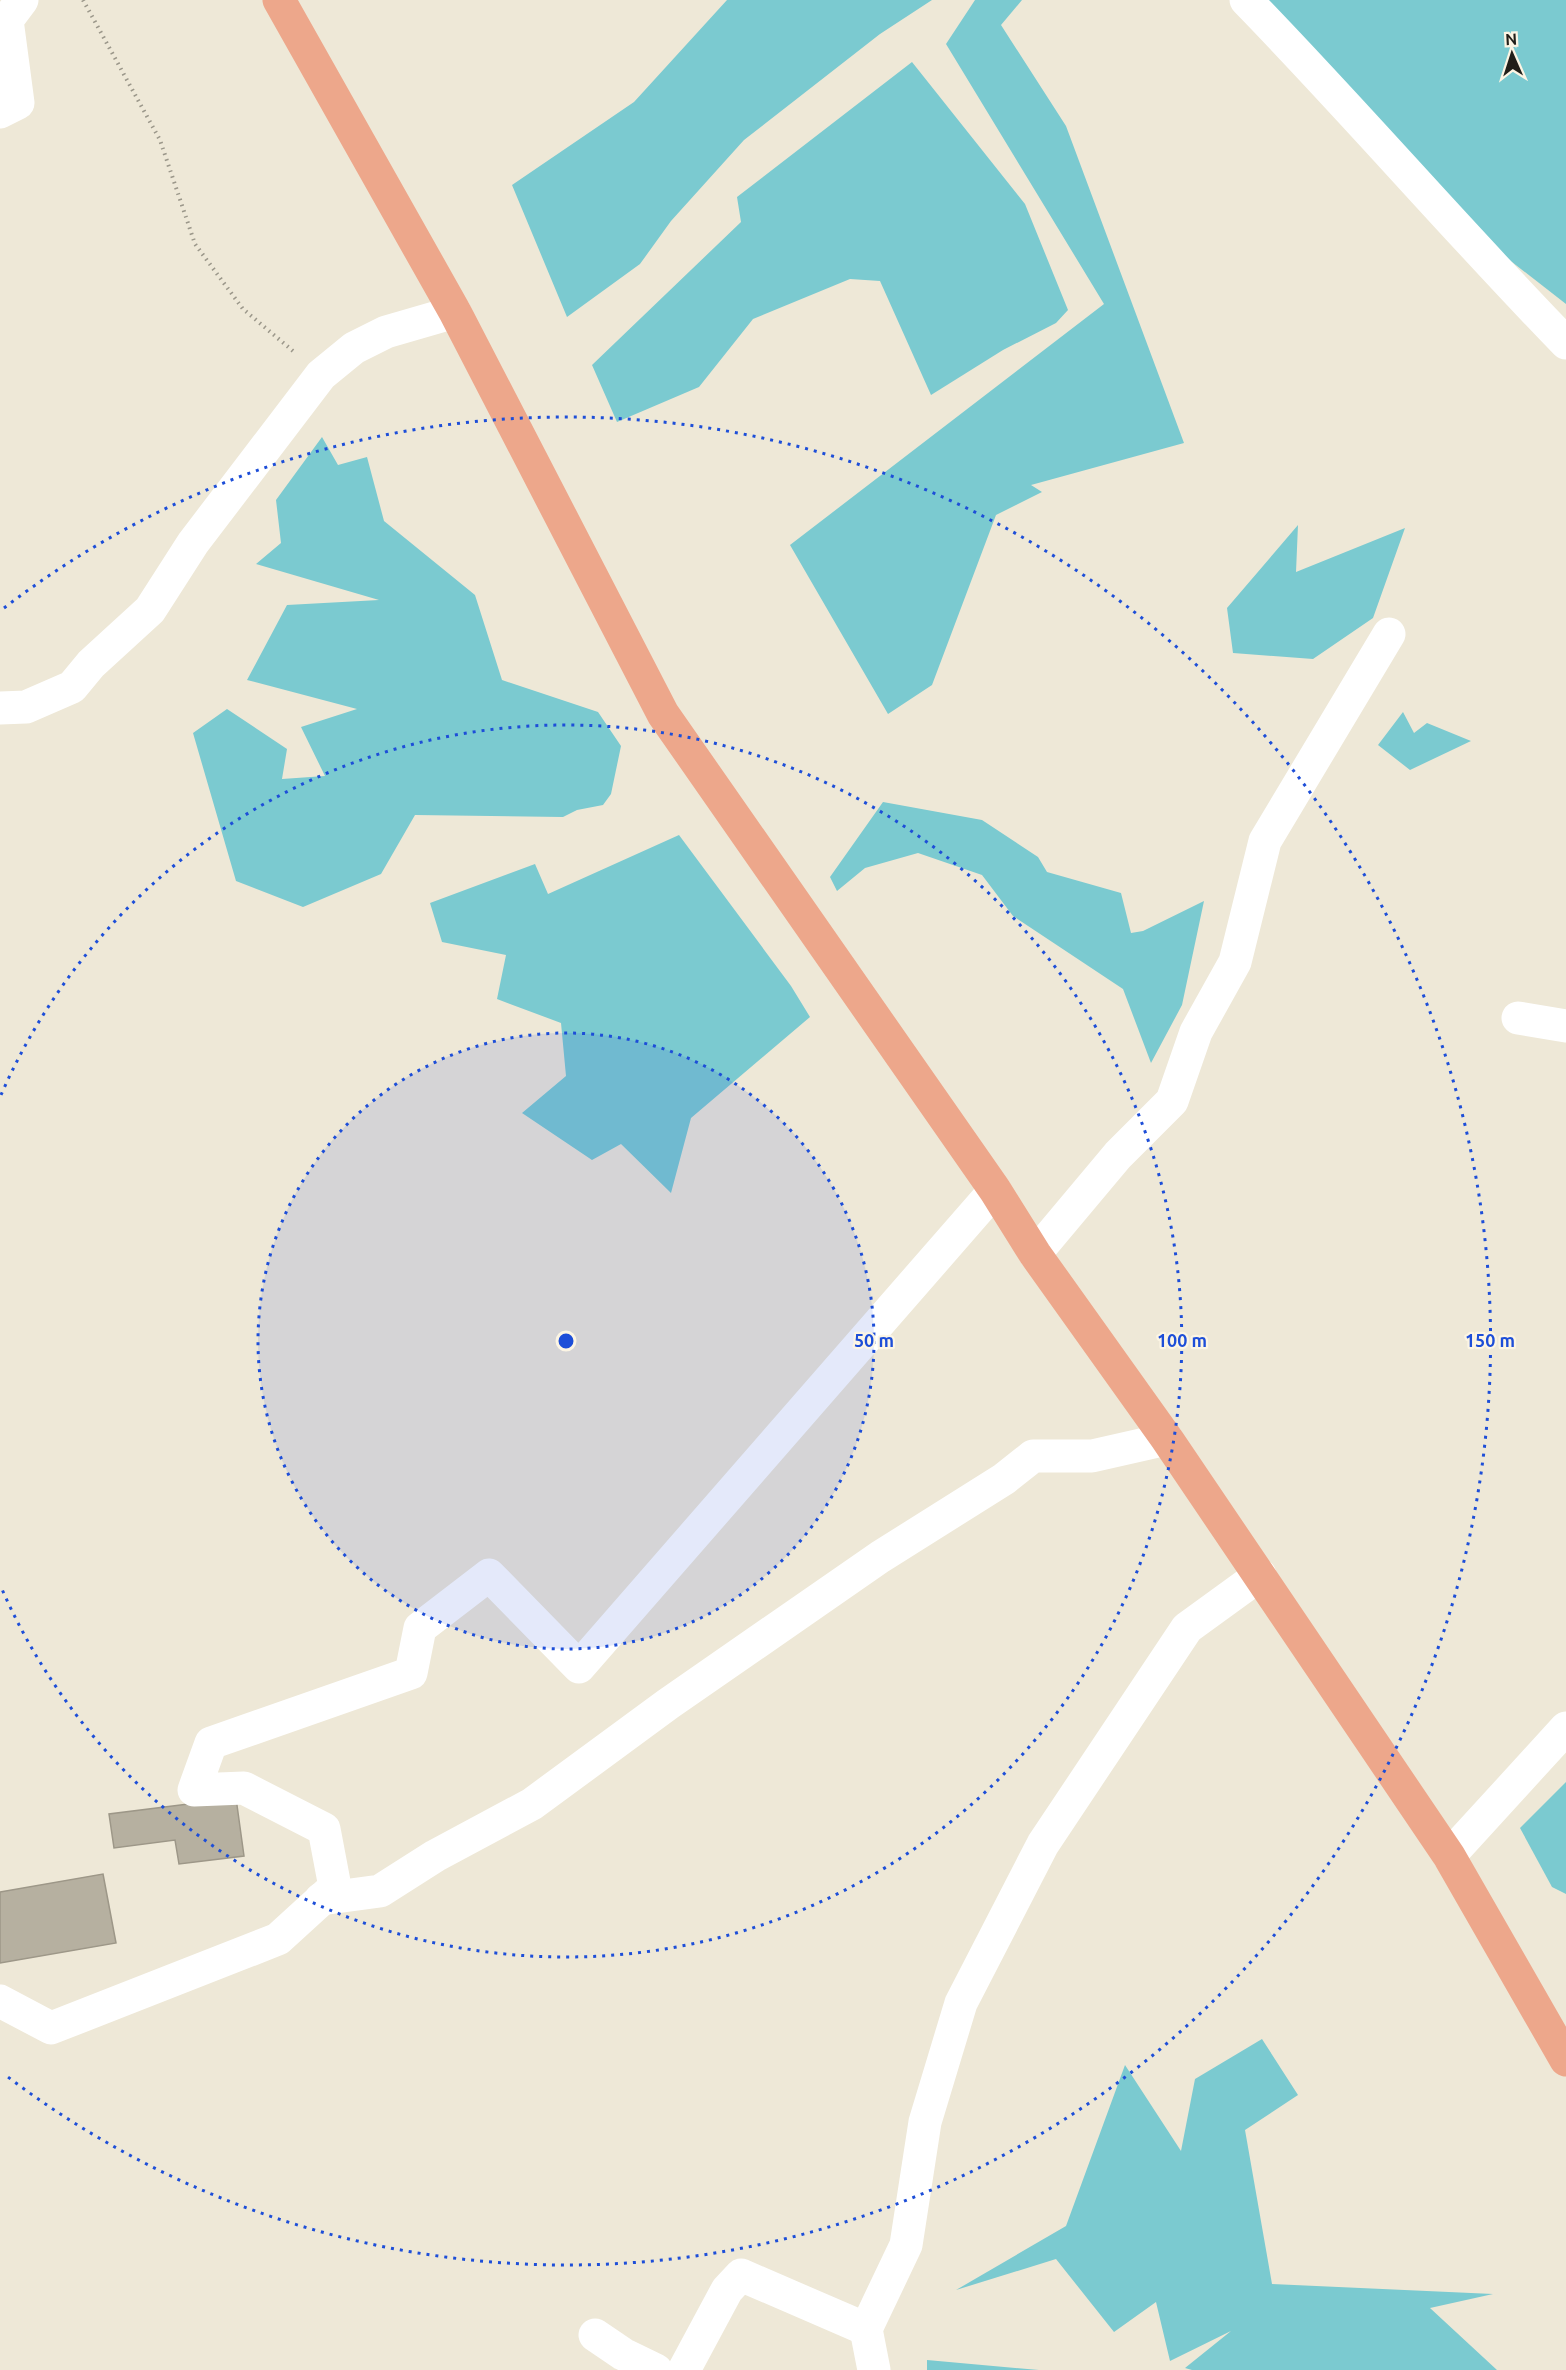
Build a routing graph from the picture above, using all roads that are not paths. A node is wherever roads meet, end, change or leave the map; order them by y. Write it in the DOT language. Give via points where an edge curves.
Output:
graph roads {
  1 [pos="22,0"];
  2 [pos="279,0"];
  3 [pos="1246,0"];
  4 [pos="0,112"];
  5 [pos="454,312"];
  6 [pos="1566,343"];
  7 [pos="1389,634"];
  8 [pos="0,708"];
  9 [pos="1518,1018"];
  10 [pos="1566,1026"];
  11 [pos="995,1190"];
  12 [pos="1035,1254"];
  13 [pos="1167,1439"];
  14 [pos="1260,1575"];
  15 [pos="1566,1728"];
  16 [pos="1449,1856"];
  17 [pos="321,1899"];
  18 [pos="0,2001"];
  19 [pos="1566,2060"];
  20 [pos="866,2329"];
  21 [pos="595,2335"];
  22 [pos="656,2370"];
  23 [pos="684,2370"];
  24 [pos="874,2370"];
  1 -- 4 [label="street" via="7,20 18,103"];
  2 -- 5 [label="main road"];
  3 -- 6 [label="street"];
  5 -- 8 [label="street" via="386,332 354,348 321,375 193,543 150,610 72,687 26,707"];
  5 -- 11 [label="main road" via="663,714"];
  7 -- 12 [label="street" via="1265,841 1235,962 1196,1032 1172,1101 1118,1155"];
  9 -- 10 [label="street"];
  11 -- 12 [label="main road"];
  11 -- 17 [label="street" via="579,1667 489,1575 420,1628 411,1674 211,1743 194,1790 244,1788 324,1829 335,1887"];
  12 -- 13 [label="main road"];
  13 -- 14 [label="main road"];
  13 -- 17 [label="street" via="1092,1456 1033,1456 1004,1479 880,1557 532,1804 380,1891"];
  14 -- 16 [label="main road"];
  14 -- 20 [label="street" via="1187,1628 1043,1844 961,2003 925,2122 906,2245"];
  15 -- 16 [label="street"];
  16 -- 19 [label="main road"];
  17 -- 18 [label="street" via="278,1939 51,2028"];
  20 -- 23 [label="street" via="741,2275 727,2290"];
  20 -- 24 [label="street"];
  21 -- 22 [label="street"];
}
